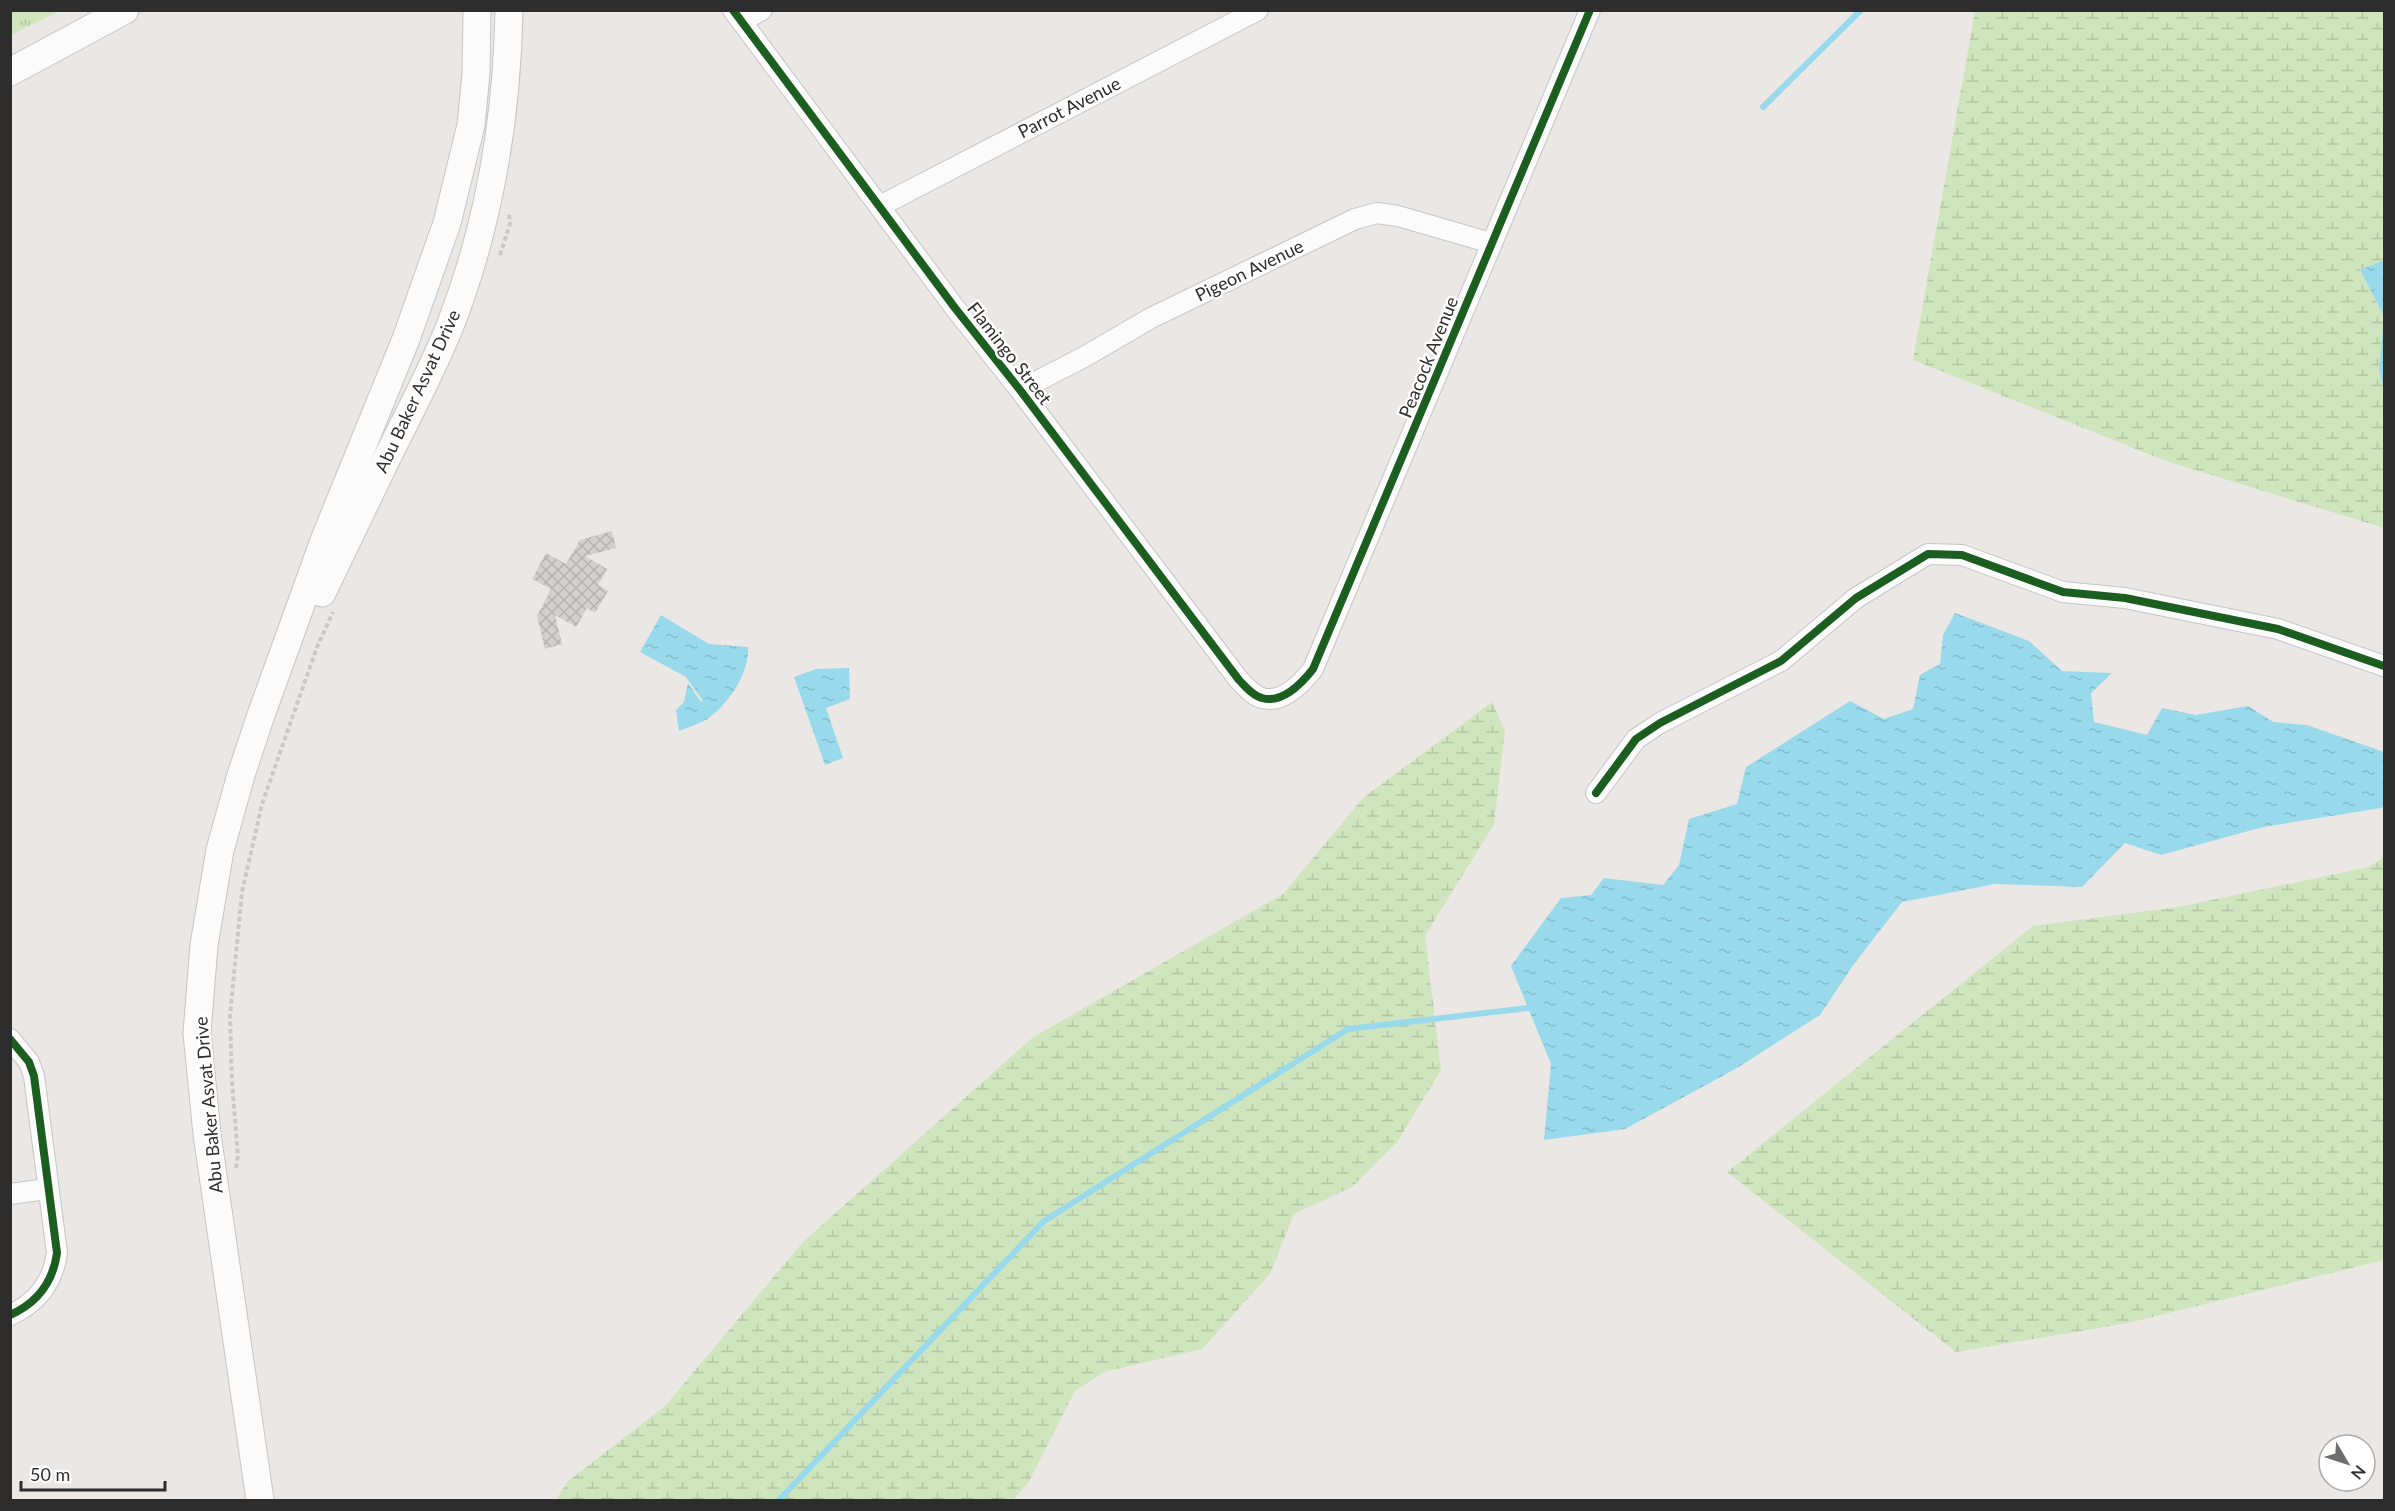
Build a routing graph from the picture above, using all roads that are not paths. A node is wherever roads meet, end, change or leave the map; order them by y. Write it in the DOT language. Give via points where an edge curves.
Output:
graph roads {
  1 [pos="125,10"];
  2 [pos="477,10"];
  3 [pos="509,10"];
  4 [pos="762,10"];
  5 [pos="1258,10"];
  6 [pos="1590,10"];
  7 [pos="737,16"];
  8 [pos="10,72"];
  9 [pos="880,206"];
  10 [pos="1491,243"];
  11 [pos="1020,390"];
  12 [pos="2385,666"];
  13 [pos="1274,698"];
  14 [pos="261,715"];
  15 [pos="1596,793"];
  16 [pos="10,1039"];
  17 [pos="47,1189"];
  18 [pos="10,1194"];
  19 [pos="10,1315"];
  20 [pos="260,1500"];
  1 -- 8 [label="main road"];
  2 -- 14 [label="main road, Abu Baker Asvat Drive" via="471,125 447,223"];
  3 -- 14 [label="main road, Abu Baker Asvat Drive" via="507,75 490,191 468,273 426,379"];
  4 -- 7 [label="street"];
  5 -- 9 [label="street, Parrot Avenue"];
  6 -- 10 [label="street, Peacock Avenue"];
  7 -- 9 [label="street, Flamingo Street"];
  9 -- 11 [label="street, Flamingo Street"];
  10 -- 11 [label="street, Pigeon Avenue" via="1398,216 1377,213 1355,219 1151,318"];
  10 -- 13 [label="street, Peacock Avenue" via="1313,669 1303,683"];
  11 -- 13 [label="street, Flamingo Street" via="1239,680 1261,698"];
  12 -- 15 [label="street" via="2278,630 2125,598 2063,591 1962,555 1928,554 1856,598 1781,661 1636,739"];
  14 -- 20 [label="main road, Abu Baker Asvat Drive" via="220,850 204,945 197,1033 207,1134"];
  16 -- 17 [label="street" via="30,1062 34,1076"];
  17 -- 18 [label="street"];
  17 -- 19 [label="street" via="57,1253 55,1270 35,1299"];
}
